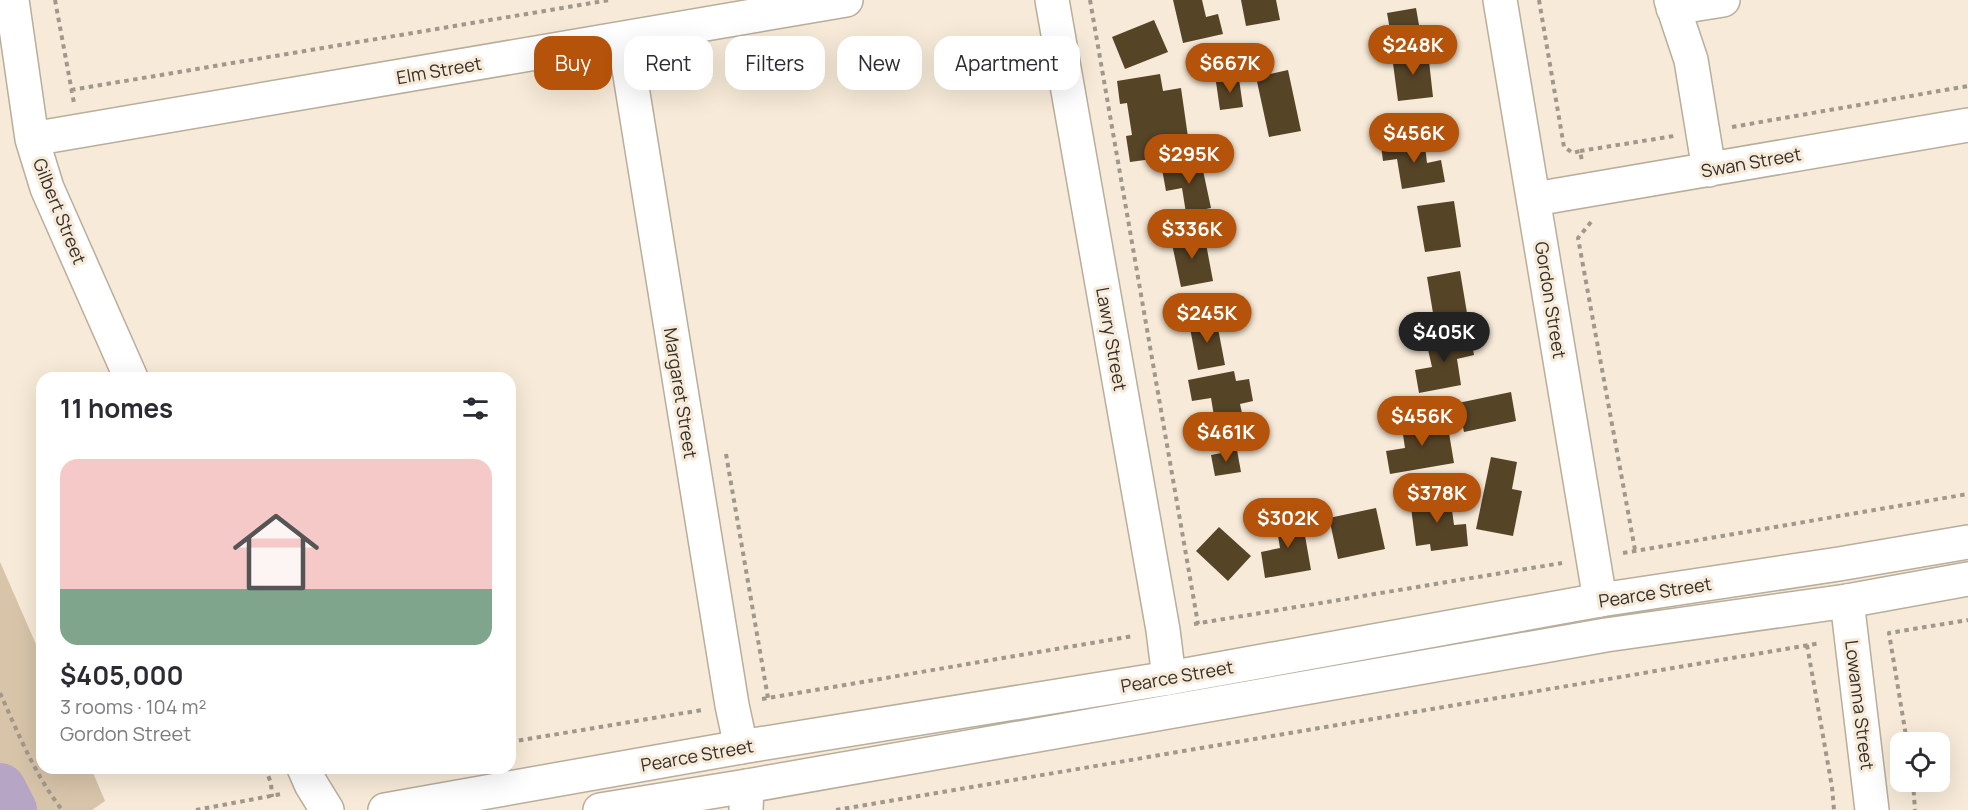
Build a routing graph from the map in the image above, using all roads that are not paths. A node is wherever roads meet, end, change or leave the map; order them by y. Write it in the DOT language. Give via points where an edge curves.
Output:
graph roads {
  1 [pos="12,0"];
  2 [pos="846,0"];
  3 [pos="1052,0"];
  4 [pos="1500,0"];
  5 [pos="1723,0"];
  6 [pos="1672,4"];
  7 [pos="636,36"];
  8 [pos="624,38"];
  9 [pos="632,90"];
  10 [pos="1968,125"];
  11 [pos="32,139"];
  12 [pos="1709,170"];
  13 [pos="1535,200"];
  14 [pos="128,372"];
  15 [pos="1968,542"];
  16 [pos="1839,564"];
  17 [pos="1968,579"];
  18 [pos="1600,600"];
  19 [pos="1847,601"];
  20 [pos="1606,635"];
  21 [pos="1169,678"];
  22 [pos="741,747"];
  23 [pos="747,798"];
  24 [pos="385,810"];
  25 [pos="600,810"];
  26 [pos="1872,810"];
  1 -- 11 [label="street, Gilbert Street"];
  2 -- 7 [label="street, Elm Street"];
  3 -- 21 [label="street, Lawry Street"];
  4 -- 13 [label="street, Gordon Street"];
  5 -- 6 [label="street"];
  6 -- 12 [label="street" via="1691,60"];
  8 -- 11 [label="street, Elm Street"];
  9 -- 22 [label="street, Margaret Street"];
  10 -- 12 [label="street, Swan Street"];
  11 -- 14 [label="street, Gilbert Street" via="47,188"];
  12 -- 13 [label="street, Swan Street"];
  13 -- 18 [label="street, Gordon Street"];
  15 -- 16 [label="street, Pearce Street"];
  16 -- 18 [label="street, Pearce Street"];
  16 -- 19 [label="street, Lowanna Street"];
  17 -- 19 [label="street, Pearce Street"];
  18 -- 20 [label="street, Gordon Street"];
  18 -- 21 [label="street, Pearce Street"];
  19 -- 20 [label="street, Pearce Street"];
  19 -- 26 [label="street, Lowanna Street"];
  20 -- 23 [label="street, Pearce Street"];
  21 -- 22 [label="street, Pearce Street"];
  22 -- 23 [label="street, Margaret Street"];
  22 -- 24 [label="street, Pearce Street"];
  23 -- 25 [label="street, Pearce Street"];
}
